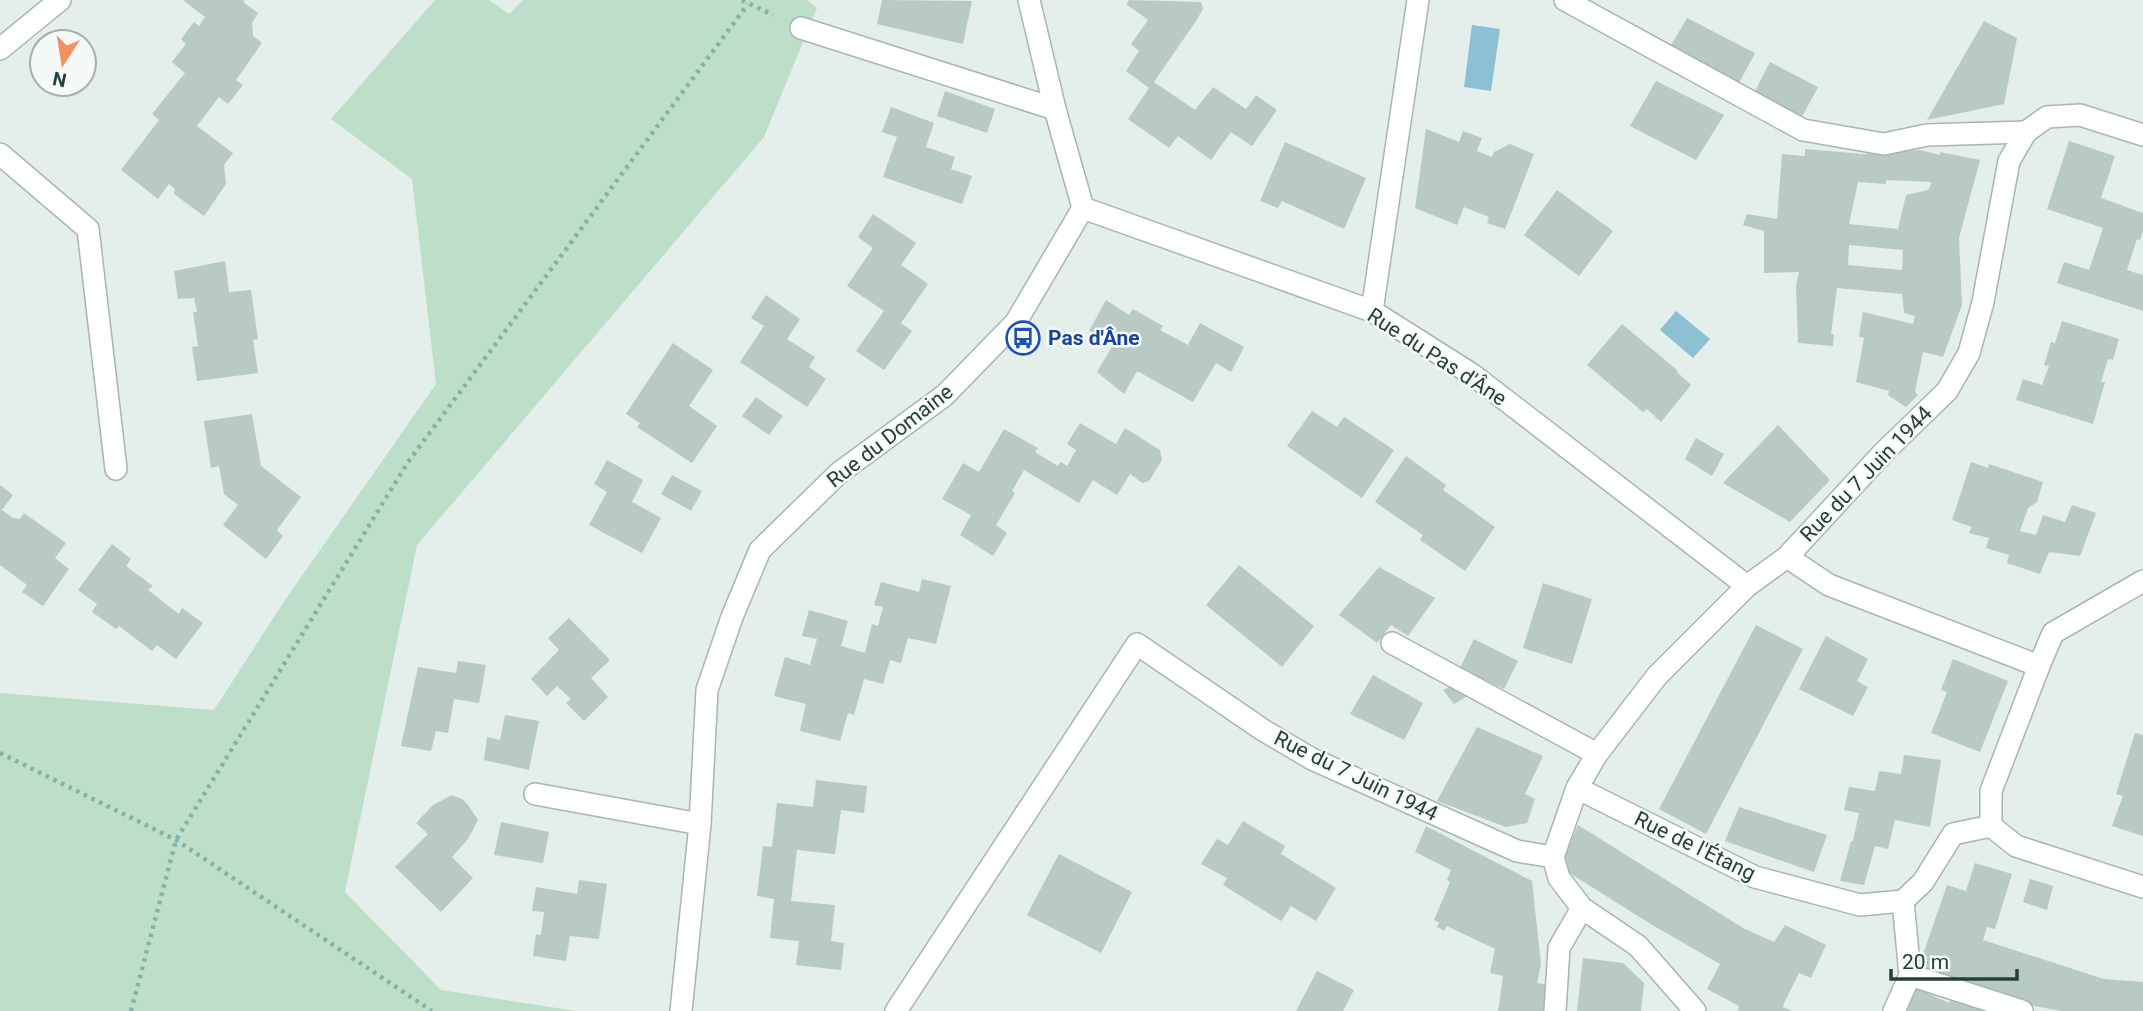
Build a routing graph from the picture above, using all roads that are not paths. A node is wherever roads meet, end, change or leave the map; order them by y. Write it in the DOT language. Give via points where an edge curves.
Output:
graph roads {
  1 [pos="60,0"];
  2 [pos="1029,0"];
  3 [pos="1418,0"];
  4 [pos="1565,0"];
  5 [pos="801,28"];
  6 [pos="0,49"];
  7 [pos="1055,109"];
  8 [pos="2026,132"];
  9 [pos="2143,135"];
  10 [pos="0,154"];
  11 [pos="1083,208"];
  12 [pos="1372,311"];
  13 [pos="116,469"];
  14 [pos="1787,557"];
  15 [pos="2143,581"];
  16 [pos="1747,586"];
  17 [pos="1392,643"];
  18 [pos="2039,666"];
  19 [pos="1597,754"];
  20 [pos="1577,788"];
  21 [pos="535,794"];
  22 [pos="700,824"];
  23 [pos="1992,826"];
  24 [pos="1553,857"];
  25 [pos="2143,887"];
  26 [pos="1903,901"];
  27 [pos="1582,908"];
  28 [pos="1910,975"];
  29 [pos="681,1011"];
  30 [pos="896,1011"];
  31 [pos="1555,1011"];
  32 [pos="1695,1011"];
  33 [pos="1894,1011"];
  34 [pos="2022,1011"];
  1 -- 6 [label="street"];
  2 -- 7 [label="street"];
  3 -- 12 [label="street"];
  4 -- 8 [label="street" via="1802,130 1884,144 1927,135"];
  5 -- 7 [label="street"];
  7 -- 11 [label="street"];
  8 -- 9 [label="street" via="2047,117 2080,115"];
  8 -- 14 [label="street, Rue du 7 Juin 1944" via="2009,161 1969,354 1947,391"];
  10 -- 13 [label="street" via="88,229"];
  11 -- 12 [label="street, Rue du Pas d'Âne"];
  11 -- 22 [label="street, Rue du Domaine" via="1016,321 945,395 839,473 760,550 707,690"];
  12 -- 16 [label="street, Rue du Pas d'Âne" via="1473,374"];
  14 -- 16 [label="street, Rue du 7 Juin 1944"];
  14 -- 18 [label="street" via="1829,585"];
  15 -- 18 [label="street" via="2053,633"];
  16 -- 19 [label="street, Rue du 7 Juin 1944" via="1657,676"];
  17 -- 19 [label="street"];
  18 -- 23 [label="street" via="1991,791"];
  19 -- 20 [label="street, Rue du 7 Juin 1944"];
  20 -- 24 [label="street, Rue du 7 Juin 1944"];
  20 -- 26 [label="street, Rue de l'Étang" via="1755,877 1860,905"];
  21 -- 22 [label="street"];
  22 -- 29 [label="street, Rue du Domaine"];
  23 -- 25 [label="street" via="2016,846"];
  23 -- 26 [label="street" via="1953,834 1923,882"];
  24 -- 27 [label="street" via="1559,878"];
  24 -- 30 [label="street, Rue du 7 Juin 1944" via="1517,851 1312,759 1137,645"];
  26 -- 28 [label="street"];
  27 -- 31 [label="street" via="1559,948"];
  27 -- 32 [label="street" via="1638,946"];
  28 -- 33 [label="street"];
  28 -- 34 [label="street"];
}
